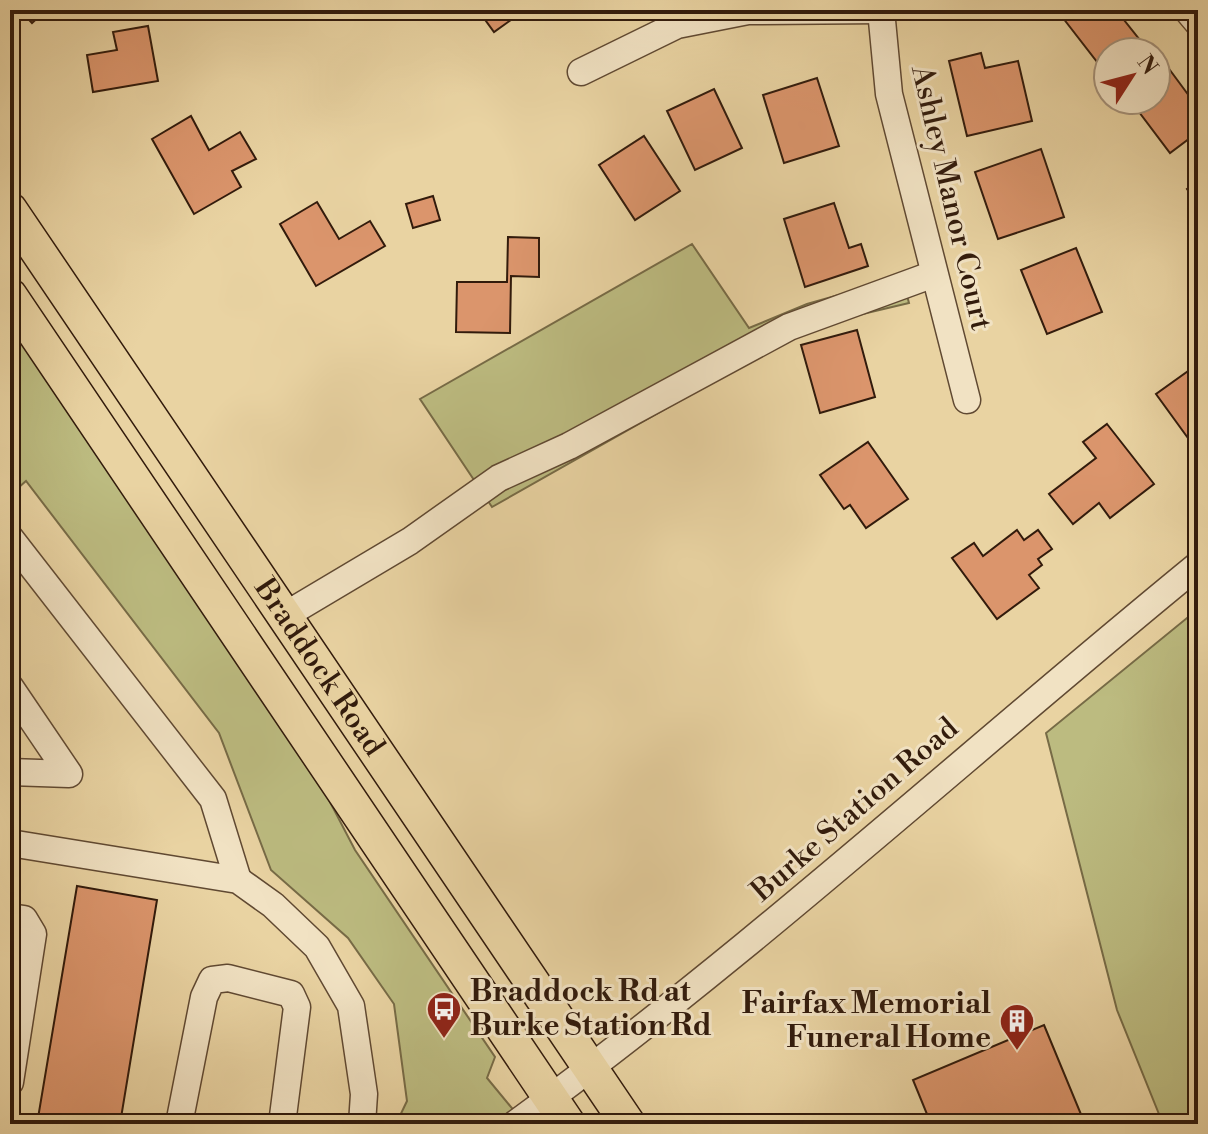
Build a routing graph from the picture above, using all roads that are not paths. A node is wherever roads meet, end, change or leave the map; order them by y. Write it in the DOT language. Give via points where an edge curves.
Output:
graph roads {
  1 [pos="881,10"];
  2 [pos="1187,10"];
  3 [pos="1198,23"];
  4 [pos="581,72"];
  5 [pos="10,210"];
  6 [pos="934,274"];
  7 [pos="10,296"];
  8 [pos="967,400"];
  9 [pos="11,541"];
  10 [pos="1198,565"];
  11 [pos="284,616"];
  12 [pos="10,687"];
  13 [pos="10,772"];
  14 [pos="10,843"];
  15 [pos="238,880"];
  16 [pos="10,917"];
  17 [pos="591,1069"];
  18 [pos="10,1082"];
  19 [pos="559,1111"];
  20 [pos="179,1124"];
  21 [pos="282,1124"];
  22 [pos="362,1124"];
  23 [pos="515,1124"];
  24 [pos="628,1124"];
  1 -- 4 [label="street" via="748,11 677,25"];
  1 -- 6 [label="street, Ashley Manor Court" via="889,94"];
  2 -- 3 [label="street"];
  5 -- 11 [label="main road, Braddock Road"];
  6 -- 8 [label="street, Ashley Manor Court"];
  6 -- 11 [label="street" via="789,327 499,478 410,541"];
  7 -- 19 [label="main road, Braddock Road"];
  9 -- 15 [label="street" via="213,799"];
  10 -- 17 [label="street, Burke Station Road" via="995,731 841,869"];
  11 -- 17 [label="main road, Braddock Road"];
  12 -- 13 [label="street" via="69,774"];
  14 -- 15 [label="street"];
  15 -- 22 [label="street" via="317,947 351,1006 364,1094"];
  16 -- 18 [label="street" via="24,919 33,934"];
  17 -- 19 [label="street, Burke Station Road"];
  17 -- 24 [label="main road, Braddock Road"];
  19 -- 23 [label="street, Burke Station Road"];
  20 -- 21 [label="street" via="204,997 212,980 228,978 291,994 297,1007"];
}
